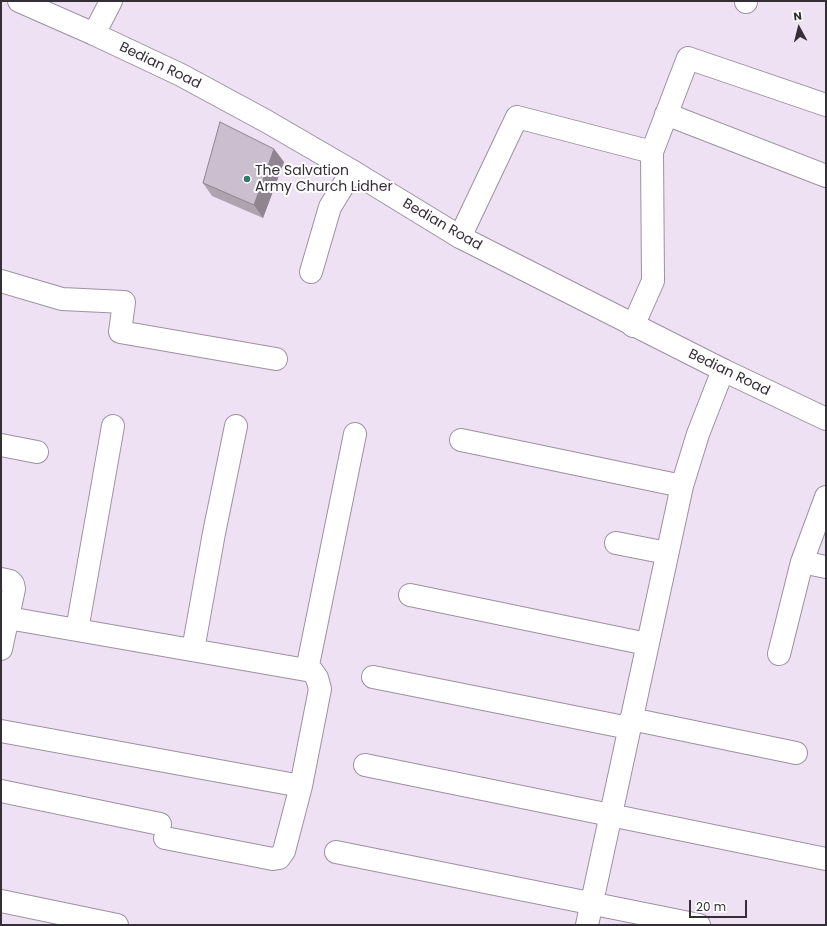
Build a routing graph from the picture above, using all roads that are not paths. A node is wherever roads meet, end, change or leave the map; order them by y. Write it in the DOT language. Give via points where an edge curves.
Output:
graph roads {
  1 [pos="19,1"];
  2 [pos="111,1"];
  3 [pos="94,34"];
  4 [pos="826,105"];
  5 [pos="666,114"];
  6 [pos="652,152"];
  7 [pos="352,171"];
  8 [pos="826,176"];
  9 [pos="460,237"];
  10 [pos="311,272"];
  11 [pos="1,281"];
  12 [pos="633,326"];
  13 [pos="276,359"];
  14 [pos="723,370"];
  15 [pos="826,419"];
  16 [pos="113,426"];
  17 [pos="236,426"];
  18 [pos="355,434"];
  19 [pos="461,440"];
  20 [pos="1,446"];
  21 [pos="37,452"];
  22 [pos="682,486"];
  23 [pos="826,497"];
  24 [pos="616,543"];
  25 [pos="667,553"];
  26 [pos="802,562"];
  27 [pos="826,567"];
  28 [pos="1,579"];
  29 [pos="410,595"];
  30 [pos="8,618"];
  31 [pos="77,630"];
  32 [pos="647,644"];
  33 [pos="1,650"];
  34 [pos="193,650"];
  35 [pos="778,654"];
  36 [pos="307,670"];
  37 [pos="373,677"];
  38 [pos="630,724"];
  39 [pos="1,731"];
  40 [pos="796,753"];
  41 [pos="365,765"];
  42 [pos="301,786"];
  43 [pos="1,791"];
  44 [pos="611,815"];
  45 [pos="336,852"];
  46 [pos="826,859"];
  47 [pos="1,901"];
  48 [pos="591,902"];
  49 [pos="117,925"];
  50 [pos="587,925"];
  51 [pos="699,925"];
  1 -- 3 [label="street, Bedian Road"];
  2 -- 3 [label="street"];
  3 -- 7 [label="street, Bedian Road" via="181,75"];
  4 -- 5 [label="street" via="688,58"];
  5 -- 6 [label="street"];
  5 -- 8 [label="street"];
  6 -- 9 [label="street" via="517,117"];
  6 -- 12 [label="street" via="653,281"];
  7 -- 9 [label="street, Bedian Road"];
  7 -- 10 [label="street" via="330,207"];
  9 -- 12 [label="street, Bedian Road"];
  11 -- 13 [label="street" via="62,299 124,302 120,332"];
  12 -- 14 [label="street, Bedian Road"];
  14 -- 15 [label="street, Bedian Road"];
  14 -- 22 [label="street" via="698,434"];
  16 -- 31 [label="street"];
  17 -- 34 [label="street"];
  18 -- 36 [label="street"];
  19 -- 22 [label="street"];
  20 -- 21 [label="street"];
  22 -- 25 [label="street"];
  23 -- 26 [label="street"];
  24 -- 25 [label="street"];
  25 -- 32 [label="street"];
  26 -- 27 [label="street"];
  26 -- 35 [label="street"];
  28 -- 30 [label="street" via="10,581 14,589"];
  29 -- 32 [label="street"];
  30 -- 31 [label="street"];
  30 -- 33 [label="street"];
  31 -- 34 [label="street"];
  32 -- 38 [label="street"];
  34 -- 36 [label="street"];
  36 -- 42 [label="street" via="312,671 318,678 320,689"];
  37 -- 38 [label="street"];
  38 -- 40 [label="street"];
  38 -- 44 [label="street"];
  39 -- 42 [label="street"];
  41 -- 44 [label="street"];
  42 -- 43 [label="street" via="284,851 279,858 273,859"];
  44 -- 46 [label="street"];
  44 -- 48 [label="street"];
  45 -- 48 [label="street"];
  47 -- 49 [label="street"];
  48 -- 50 [label="street"];
  48 -- 51 [label="street"];
}
